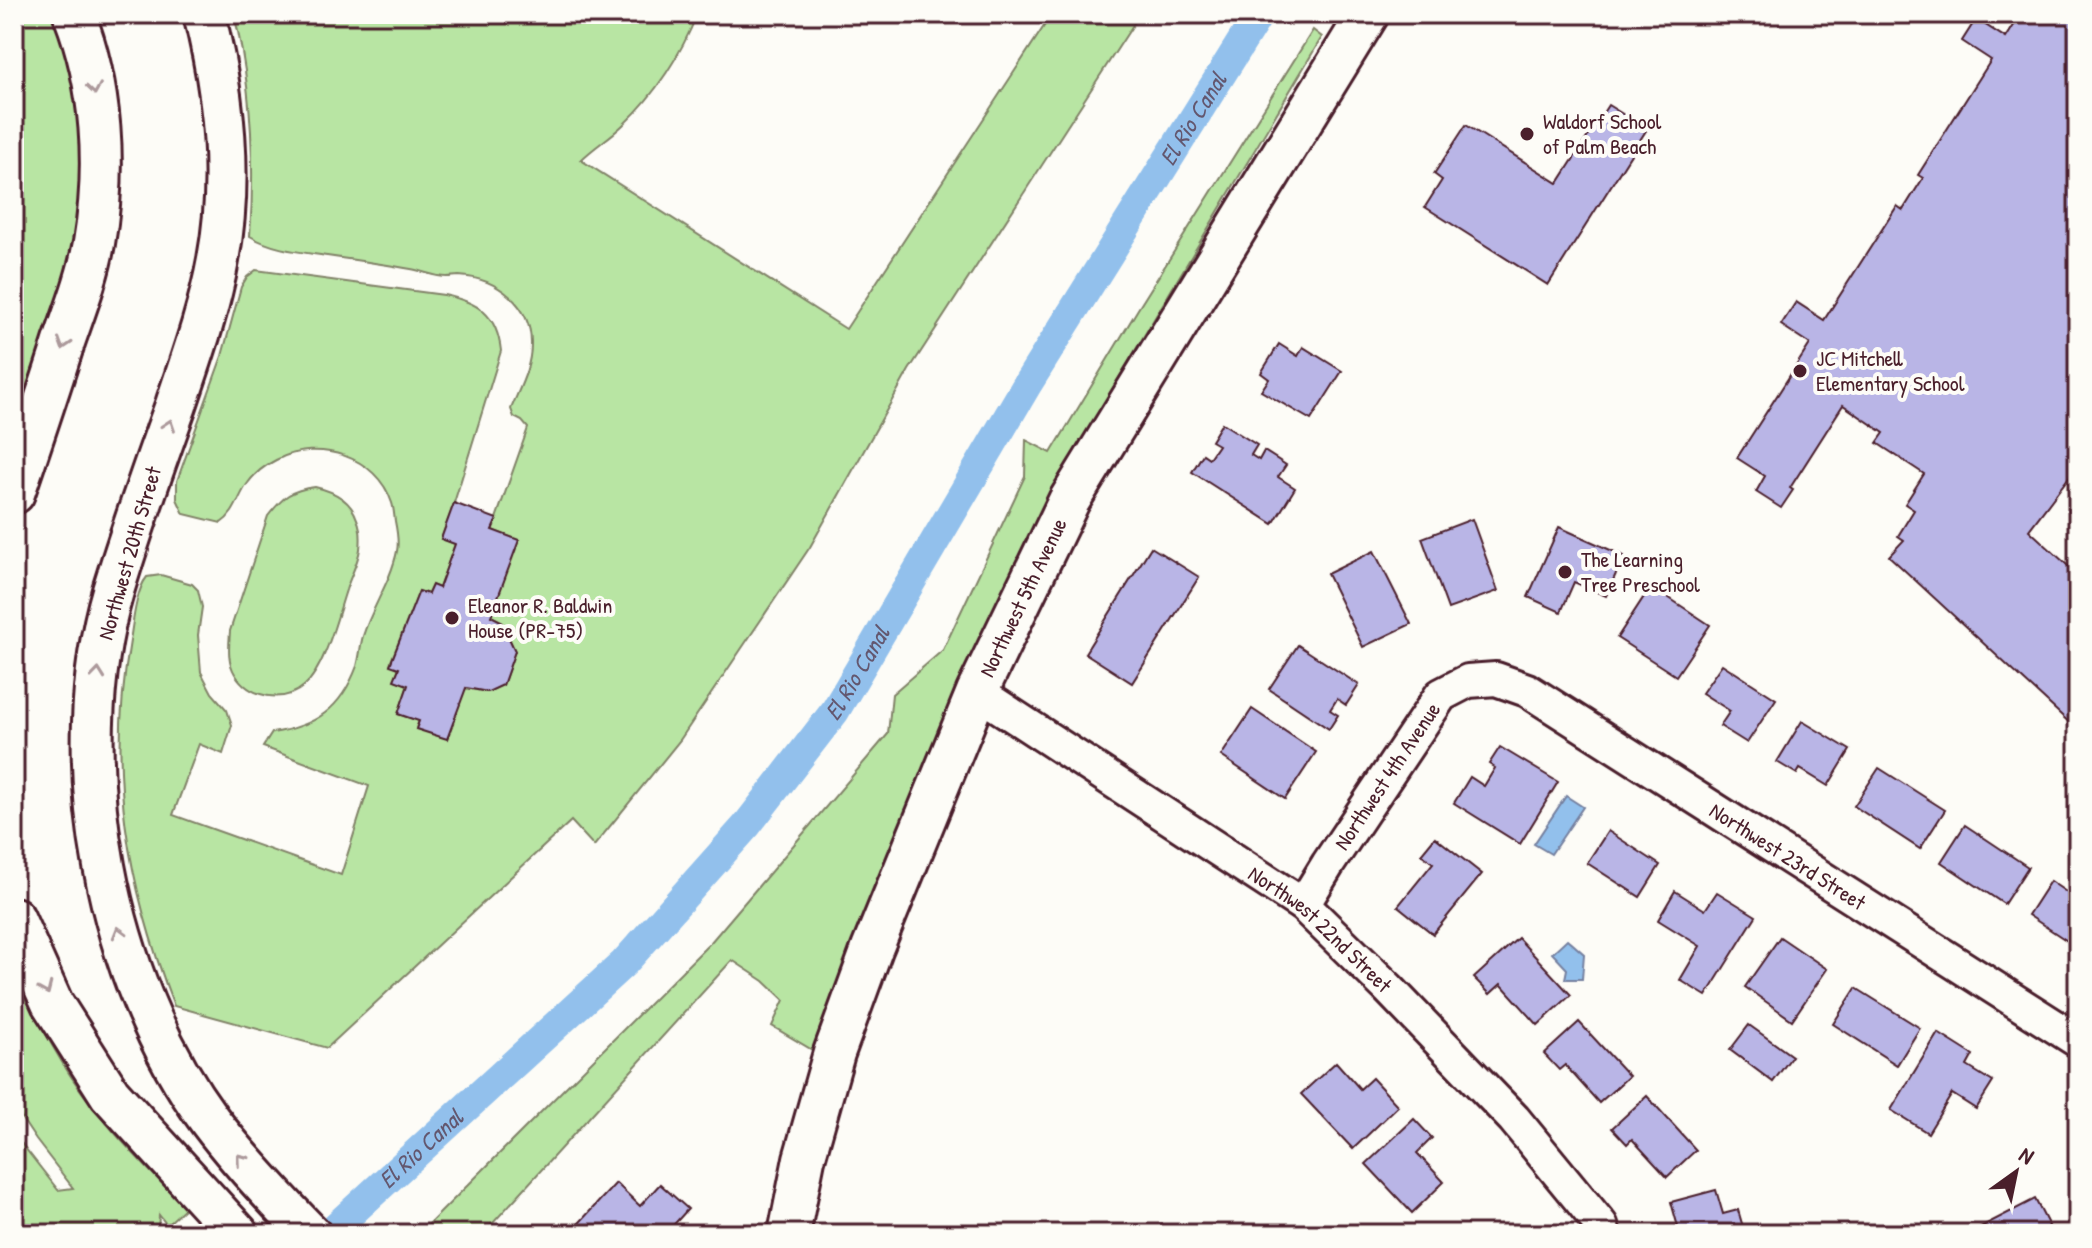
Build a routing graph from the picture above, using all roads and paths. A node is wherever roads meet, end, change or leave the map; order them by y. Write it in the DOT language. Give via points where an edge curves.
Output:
graph roads {
  1 [pos="74,14"];
  2 [pos="204,14"];
  3 [pos="1368,14"];
  4 [pos="14,493"];
  5 [pos="1496,679"];
  6 [pos="977,692"];
  7 [pos="1303,905"];
  8 [pos="14,918"];
  9 [pos="2078,1041"];
  10 [pos="302,1226"];
  11 [pos="238,1234"];
  12 [pos="789,1234"];
  13 [pos="1604,1234"];
  1 -- 4 [label="street, one-way" via="93,83 101,195 88,269"];
  10 -- 2 [label="street, Northwest 20th Street, one-way" via="210,1121 156,1028 118,930 97,818 95,698 112,594 199,337 223,228 226,172 220,87"];
  3 -- 6 [label="street, Northwest 5th Avenue" via="1069,501"];
  5 -- 7 [label="street, Northwest 4th Avenue" via="1468,681 1441,695"];
  5 -- 9 [label="street, Northwest 23rd Street" via="1527,690"];
  6 -- 7 [label="street, Northwest 22nd Street"];
  6 -- 12 [label="street, Northwest 5th Avenue" via="834,1053"];
  7 -- 13 [label="street, Northwest 22nd Street" via="1514,1119"];
  8 -- 11 [label="street, one-way" via="52,1003 110,1094"];
}
